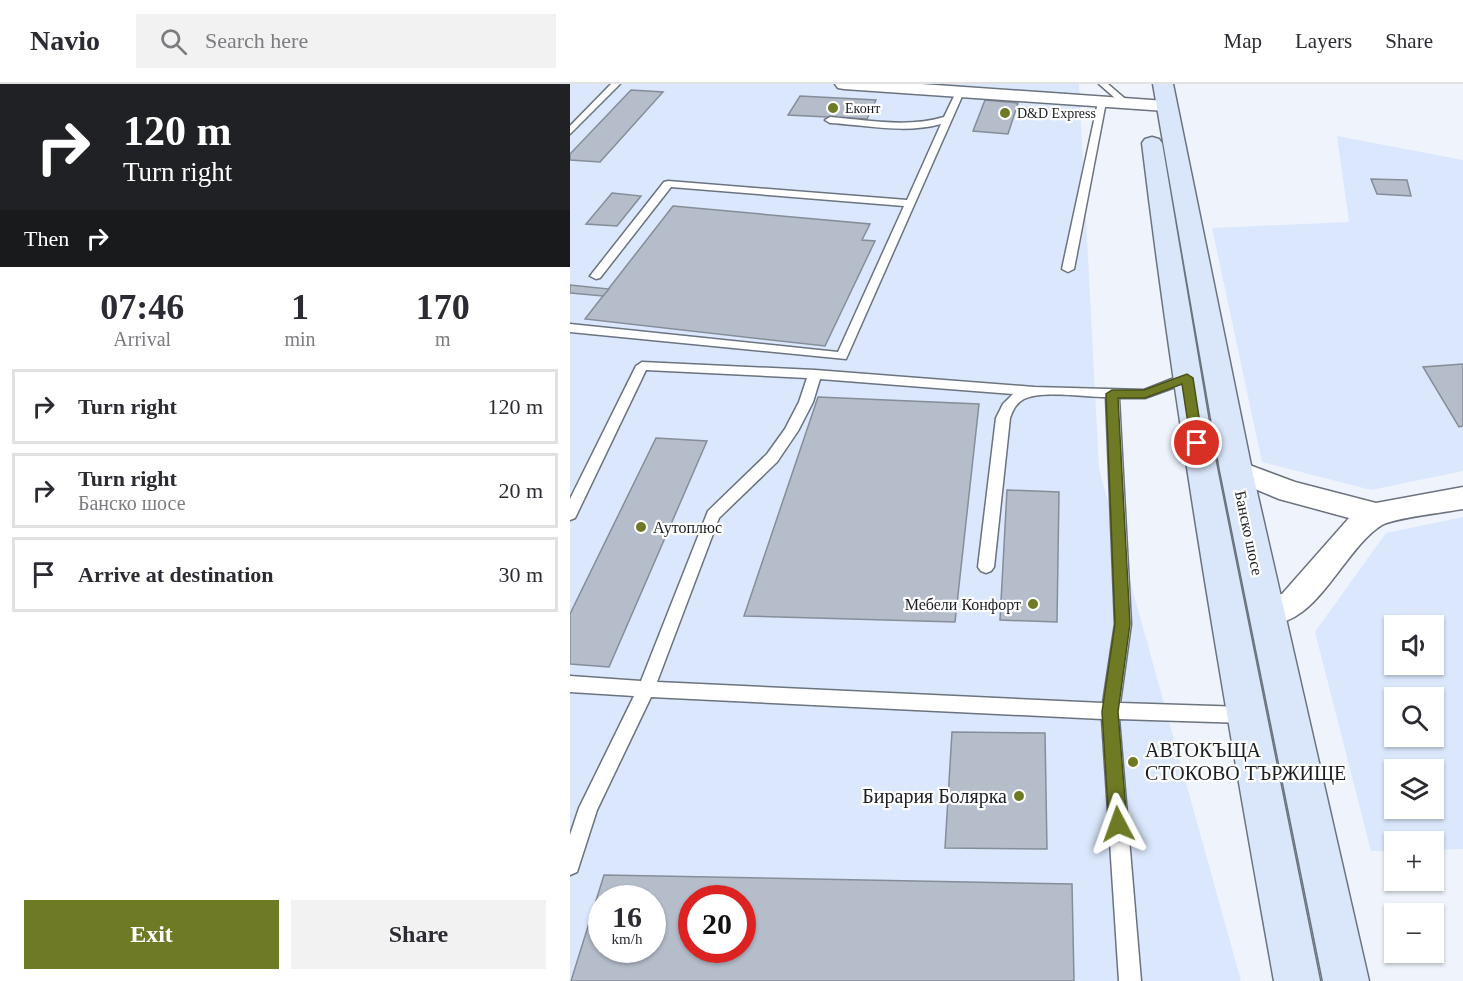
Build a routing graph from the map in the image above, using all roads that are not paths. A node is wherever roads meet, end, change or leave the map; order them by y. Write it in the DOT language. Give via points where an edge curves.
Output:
graph roads {
  1 [pos="616,84"];
  2 [pos="844,84"];
  3 [pos="960,92"];
  4 [pos="1103,93"];
  5 [pos="1149,96"];
  6 [pos="948,119"];
  7 [pos="830,120"];
  8 [pos="570,131"];
  9 [pos="911,203"];
  10 [pos="1068,269"];
  11 [pos="596,276"];
  12 [pos="570,328"];
  13 [pos="815,374"];
  14 [pos="1187,378"];
  15 [pos="1034,391"];
  16 [pos="1112,394"];
  17 [pos="1200,465"];
  18 [pos="1236,470"];
  19 [pos="1463,498"];
  20 [pos="570,514"];
  21 [pos="1376,514"];
  22 [pos="986,567"];
  23 [pos="1265,611"];
  24 [pos="570,684"];
  25 [pos="646,689"];
  26 [pos="1110,712"];
  27 [pos="1245,715"];
  28 [pos="570,865"];
  29 [pos="1130,981"];
  30 [pos="1297,981"];
  31 [pos="1346,981"];
  1 -- 8 [label="lane"];
  2 -- 3 [label="street"];
  3 -- 4 [label="street"];
  3 -- 6 [label="lane"];
  4 -- 5 [label="street"];
  4 -- 10 [label="lane"];
  5 -- 14 [label="main road"];
  5 -- 18 [label="main road, Банско шосе"];
  6 -- 7 [label="lane" via="914,125"];
  6 -- 9 [label="lane"];
  9 -- 11 [label="lane" via="668,184"];
  9 -- 12 [label="lane" via="842,356"];
  13 -- 15 [label="lane"];
  13 -- 20 [label="lane" via="642,366"];
  13 -- 25 [label="lane" via="806,402 772,458 713,515"];
  14 -- 16 [label="lane" via="1145,394"];
  14 -- 17 [label="main road"];
  15 -- 16 [label="lane"];
  15 -- 22 [label="lane" via="1018,395 1008,404 1003,418"];
  16 -- 26 [label="lane" via="1123,624"];
  17 -- 23 [label="main road" via="1239,595 1248,607"];
  17 -- 27 [label="main road"];
  18 -- 21 [label="street" via="1288,491"];
  18 -- 23 [label="main road, Банско шосе"];
  19 -- 21 [label="street"];
  21 -- 23 [label="street" via="1353,531 1293,603"];
  23 -- 31 [label="main road, Банско шосе"];
  24 -- 25 [label="lane"];
  25 -- 26 [label="lane"];
  25 -- 28 [label="lane" via="588,808"];
  26 -- 27 [label="lane"];
  26 -- 29 [label="lane"];
  27 -- 30 [label="main road"];
}
